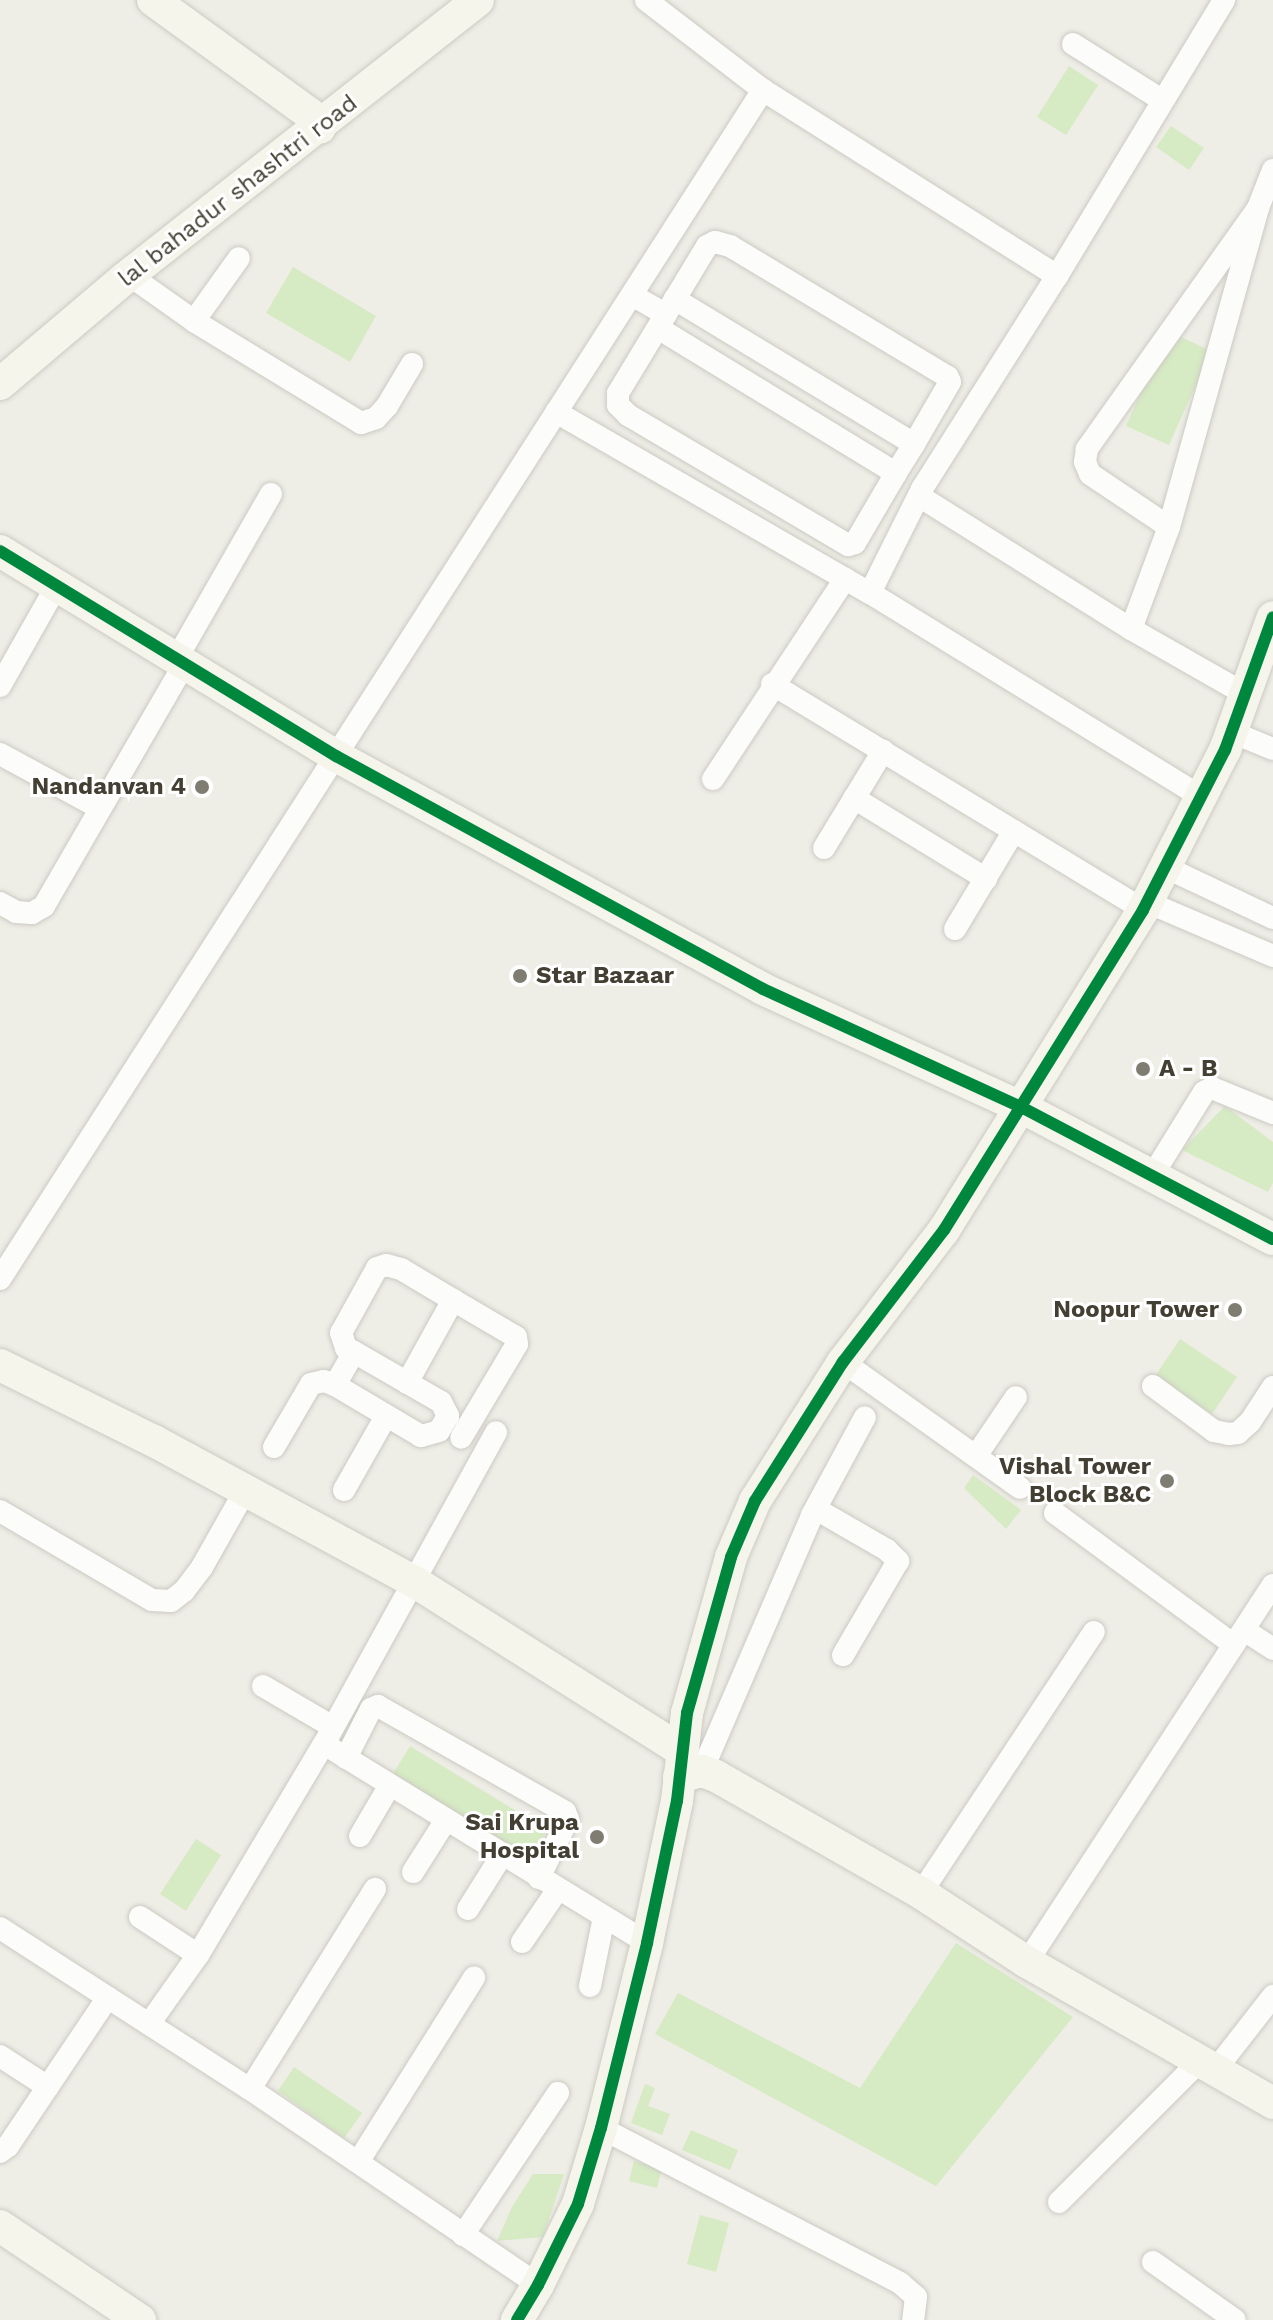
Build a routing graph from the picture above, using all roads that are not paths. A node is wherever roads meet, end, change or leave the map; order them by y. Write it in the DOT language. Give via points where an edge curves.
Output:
graph roads {
  1 [pos="153,0"];
  2 [pos="454,0"];
  3 [pos="478,0"];
  4 [pos="646,0"];
  5 [pos="1224,0"];
  6 [pos="1073,44"];
  7 [pos="763,90"];
  8 [pos="1162,100"];
  9 [pos="315,121"];
  10 [pos="1273,170"];
  11 [pos="1258,208"];
  12 [pos="239,258"];
  13 [pos="129,275"];
  14 [pos="1057,276"];
  15 [pos="632,295"];
  16 [pos="666,314"];
  17 [pos="194,321"];
  18 [pos="412,364"];
  19 [pos="0,365"];
  20 [pos="802,376"];
  21 [pos="0,384"];
  22 [pos="785,406"];
  23 [pos="556,412"];
  24 [pos="905,458"];
  25 [pos="932,474"];
  26 [pos="271,494"];
  27 [pos="919,496"];
  28 [pos="1169,527"];
  29 [pos="0,551"];
  30 [pos="845,579"];
  31 [pos="56,587"];
  32 [pos="870,593"];
  33 [pos="1273,617"];
  34 [pos="1131,629"];
  35 [pos="181,661"];
  36 [pos="772,684"];
  37 [pos="0,686"];
  38 [pos="1245,694"];
  39 [pos="1232,732"];
  40 [pos="1273,749"];
  41 [pos="883,751"];
  42 [pos="0,754"];
  43 [pos="336,756"];
  44 [pos="713,779"];
  45 [pos="1201,797"];
  46 [pos="854,798"];
  47 [pos="100,808"];
  48 [pos="1014,831"];
  49 [pos="824,848"];
  50 [pos="1165,867"];
  51 [pos="986,879"];
  52 [pos="0,903"];
  53 [pos="1145,906"];
  54 [pos="1273,918"];
  55 [pos="955,929"];
  56 [pos="1273,956"];
  57 [pos="1023,1108"];
  58 [pos="1273,1113"];
  59 [pos="1152,1176"];
  60 [pos="1273,1239"];
  61 [pos="0,1279"];
  62 [pos="453,1300"];
  63 [pos="354,1352"];
  64 [pos="843,1362"];
  65 [pos="0,1365"];
  66 [pos="407,1383"];
  67 [pos="335,1385"];
  68 [pos="1153,1386"];
  69 [pos="1273,1387"];
  70 [pos="1016,1397"];
  71 [pos="386,1416"];
  72 [pos="865,1417"];
  73 [pos="451,1433"];
  74 [pos="274,1447"];
  75 [pos="976,1456"];
  76 [pos="1020,1488"];
  77 [pos="344,1490"];
  78 [pos="245,1491"];
  79 [pos="816,1509"];
  80 [pos="0,1511"];
  81 [pos="1055,1513"];
  82 [pos="415,1582"];
  83 [pos="1273,1585"];
  84 [pos="1094,1632"];
  85 [pos="1239,1638"];
  86 [pos="1273,1649"];
  87 [pos="843,1655"];
  88 [pos="263,1686"];
  89 [pos="329,1735"];
  90 [pos="346,1758"];
  91 [pos="687,1766"];
  92 [pos="390,1785"];
  93 [pos="446,1820"];
  94 [pos="360,1836"];
  95 [pos="502,1855"];
  96 [pos="413,1872"];
  97 [pos="548,1884"];
  98 [pos="375,1889"];
  99 [pos="921,1893"];
  100 [pos="468,1909"];
  101 [pos="140,1917"];
  102 [pos="604,1917"];
  103 [pos="0,1928"];
  104 [pos="522,1942"];
  105 [pos="647,1943"];
  106 [pos="198,1955"];
  107 [pos="1027,1962"];
  108 [pos="474,1978"];
  109 [pos="590,1986"];
  110 [pos="1273,1996"];
  111 [pos="108,1997"];
  112 [pos="149,2024"];
  113 [pos="0,2056"];
  114 [pos="1209,2064"];
  115 [pos="48,2087"];
  116 [pos="250,2089"];
  117 [pos="558,2093"];
  118 [pos="1273,2103"];
  119 [pos="601,2128"];
  120 [pos="0,2152"];
  121 [pos="358,2162"];
  122 [pos="1059,2202"];
  123 [pos="0,2226"];
  124 [pos="463,2235"];
  125 [pos="0,2249"];
  126 [pos="1153,2262"];
  127 [pos="538,2285"];
  128 [pos="103,2320"];
  129 [pos="140,2320"];
  130 [pos="517,2320"];
  131 [pos="913,2320"];
  132 [pos="1235,2320"];
  1 -- 9 [label="street"];
  2 -- 9 [label="street"];
  3 -- 9 [label="street, lal bahadur shashtri road"];
  4 -- 7 [label="street"];
  5 -- 8 [label="street"];
  6 -- 8 [label="street"];
  7 -- 14 [label="street"];
  7 -- 15 [label="street"];
  8 -- 14 [label="street"];
  9 -- 13 [label="street, lal bahadur shashtri road"];
  9 -- 19 [label="street" via="133,252"];
  10 -- 11 [label="street"];
  11 -- 28 [label="street"];
  11 -- 28 [label="street" via="1087,449 1090,474"];
  12 -- 17 [label="street"];
  13 -- 17 [label="street"];
  13 -- 21 [label="street, lal bahadur shashtri road"];
  14 -- 25 [label="street"];
  15 -- 16 [label="street"];
  15 -- 23 [label="street"];
  16 -- 20 [label="street"];
  16 -- 22 [label="street"];
  16 -- 24 [label="street" via="707,246 715,242 730,246 948,377 950,382"];
  16 -- 24 [label="street" via="618,393 618,405 628,415 848,545 855,543"];
  17 -- 18 [label="street" via="361,423 376,418 387,406"];
  20 -- 22 [label="street"];
  20 -- 24 [label="street"];
  22 -- 24 [label="street"];
  23 -- 30 [label="street"];
  23 -- 43 [label="street"];
  24 -- 25 [label="street"];
  25 -- 27 [label="street"];
  26 -- 35 [label="street"];
  27 -- 32 [label="street"];
  27 -- 34 [label="street"];
  28 -- 34 [label="street"];
  29 -- 31 [label="street"];
  30 -- 32 [label="street"];
  30 -- 36 [label="street"];
  31 -- 35 [label="street"];
  31 -- 37 [label="street"];
  32 -- 45 [label="street"];
  33 -- 38 [label="street"];
  34 -- 38 [label="street"];
  35 -- 43 [label="street"];
  35 -- 47 [label="street"];
  36 -- 41 [label="street"];
  36 -- 44 [label="street"];
  38 -- 39 [label="street"];
  39 -- 40 [label="street"];
  39 -- 45 [label="street"];
  41 -- 46 [label="street"];
  41 -- 48 [label="street"];
  42 -- 47 [label="street"];
  43 -- 57 [label="street" via="763,989"];
  43 -- 61 [label="street"];
  45 -- 50 [label="street"];
  46 -- 49 [label="street"];
  46 -- 51 [label="street"];
  47 -- 52 [label="street" via="44,906 32,913 16,912"];
  48 -- 51 [label="street"];
  48 -- 53 [label="street"];
  50 -- 53 [label="street"];
  50 -- 54 [label="street"];
  51 -- 55 [label="street"];
  53 -- 56 [label="street"];
  53 -- 57 [label="street"];
  57 -- 59 [label="street"];
  57 -- 64 [label="street" via="944,1230"];
  58 -- 59 [label="street" via="1212,1088 1204,1092"];
  59 -- 60 [label="street"];
  62 -- 63 [label="street" via="401,1269 377,1268 341,1333 346,1348"];
  62 -- 66 [label="street"];
  62 -- 73 [label="street" via="516,1337 517,1344"];
  63 -- 66 [label="street"];
  63 -- 67 [label="street"];
  64 -- 75 [label="street"];
  64 -- 91 [label="street" via="826,1365 793,1406 757,1456 726,1517 703,1577 682,1677"];
  65 -- 78 [label="street"];
  66 -- 73 [label="street" via="447,1408"];
  67 -- 71 [label="street"];
  67 -- 74 [label="street" via="311,1384"];
  68 -- 69 [label="street" via="1214,1431 1229,1434 1250,1422"];
  70 -- 75 [label="street"];
  71 -- 73 [label="street" via="421,1436"];
  71 -- 77 [label="street"];
  72 -- 79 [label="street"];
  73 -- 82 [label="street" via="490,1442"];
  75 -- 76 [label="street"];
  78 -- 80 [label="street" via="202,1567 171,1601 152,1600"];
  78 -- 82 [label="street"];
  79 -- 87 [label="street" via="898,1561"];
  79 -- 91 [label="street"];
  81 -- 85 [label="street"];
  82 -- 89 [label="street"];
  82 -- 91 [label="street"];
  83 -- 85 [label="street"];
  84 -- 99 [label="street"];
  85 -- 86 [label="street"];
  85 -- 107 [label="street"];
  88 -- 89 [label="street"];
  89 -- 90 [label="street"];
  89 -- 106 [label="street"];
  90 -- 92 [label="street"];
  90 -- 97 [label="street" via="371,1709 378,1706 565,1812 568,1819"];
  91 -- 99 [label="street"];
  91 -- 105 [label="street"];
  92 -- 93 [label="street"];
  92 -- 94 [label="street"];
  93 -- 95 [label="street"];
  93 -- 96 [label="street"];
  95 -- 97 [label="street"];
  95 -- 100 [label="street"];
  97 -- 102 [label="street"];
  97 -- 104 [label="street"];
  98 -- 116 [label="street"];
  99 -- 107 [label="street"];
  101 -- 106 [label="street"];
  102 -- 105 [label="street"];
  102 -- 109 [label="street"];
  103 -- 111 [label="street"];
  105 -- 119 [label="street"];
  106 -- 112 [label="street"];
  107 -- 114 [label="street"];
  108 -- 121 [label="street"];
  110 -- 114 [label="street"];
  111 -- 112 [label="street"];
  111 -- 115 [label="street"];
  112 -- 116 [label="street"];
  113 -- 115 [label="street"];
  114 -- 118 [label="street"];
  114 -- 122 [label="street"];
  115 -- 120 [label="street"];
  116 -- 121 [label="street"];
  117 -- 124 [label="street"];
  119 -- 127 [label="street" via="578,2204"];
  119 -- 131 [label="street" via="900,2283 916,2297"];
  121 -- 124 [label="street"];
  123 -- 129 [label="street"];
  124 -- 127 [label="street"];
  125 -- 128 [label="street"];
  126 -- 132 [label="street"];
  127 -- 130 [label="street"];
}
